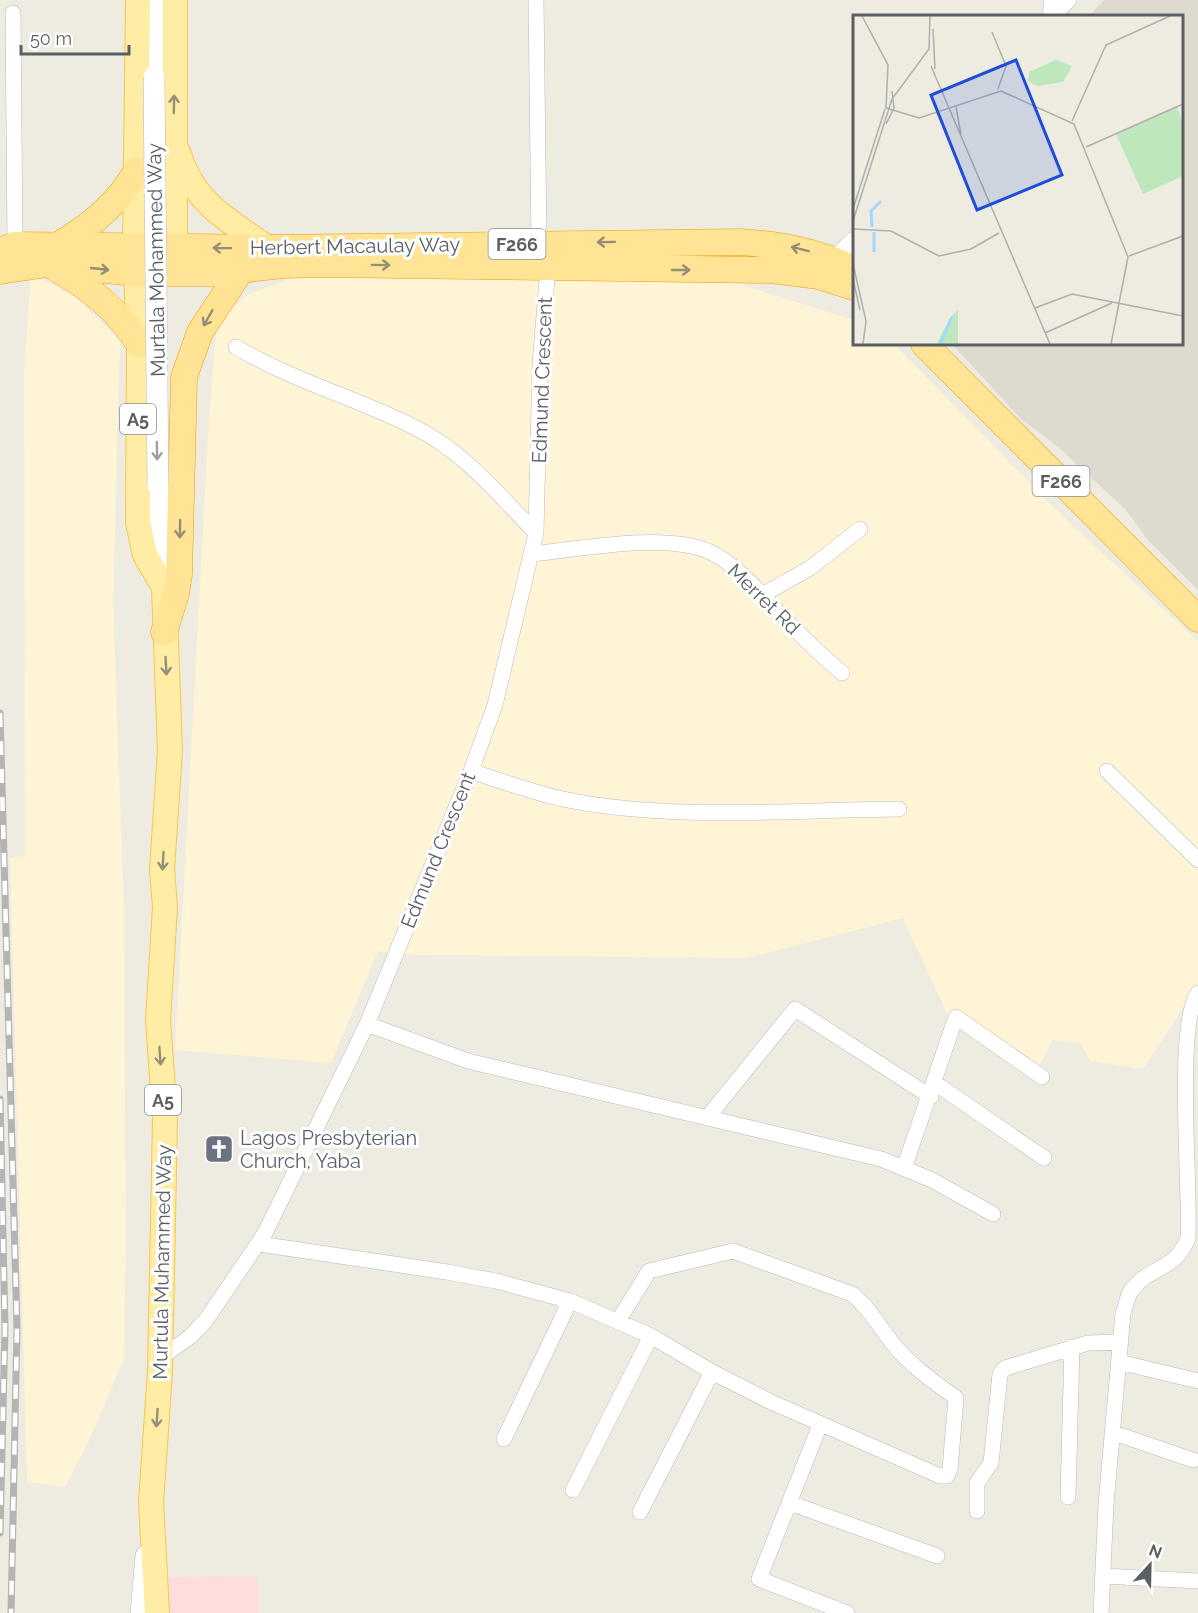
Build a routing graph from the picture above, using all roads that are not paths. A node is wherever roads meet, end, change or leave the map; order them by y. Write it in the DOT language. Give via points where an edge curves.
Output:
graph roads {
  1 [pos="138,0"];
  2 [pos="156,0"];
  3 [pos="175,0"];
  4 [pos="536,0"];
  5 [pos="1069,0"];
  6 [pos="1053,10"];
  7 [pos="13,13"];
  8 [pos="174,138"];
  9 [pos="137,170"];
  10 [pos="538,243"];
  11 [pos="135,246"];
  12 [pos="174,247"];
  13 [pos="853,247"];
  14 [pos="7,248"];
  15 [pos="268,248"];
  16 [pos="52,255"];
  17 [pos="845,265"];
  18 [pos="548,268"];
  19 [pos="241,270"];
  20 [pos="0,271"];
  21 [pos="136,273"];
  22 [pos="176,273"];
  23 [pos="853,286"];
  24 [pos="139,344"];
  25 [pos="925,345"];
  26 [pos="942,345"];
  27 [pos="236,347"];
  28 [pos="860,529"];
  29 [pos="536,533"];
  30 [pos="531,554"];
  31 [pos="164,587"];
  32 [pos="764,594"];
  33 [pos="1198,602"];
  34 [pos="1198,619"];
  35 [pos="165,632"];
  36 [pos="842,673"];
  37 [pos="471,771"];
  38 [pos="1107,771"];
  39 [pos="899,809"];
  40 [pos="1198,860"];
  41 [pos="1198,993"];
  42 [pos="367,1024"];
  43 [pos="1193,1035"];
  44 [pos="1192,1068"];
  45 [pos="1042,1077"];
  46 [pos="933,1090"];
  47 [pos="708,1118"];
  48 [pos="1044,1158"];
  49 [pos="904,1168"];
  50 [pos="993,1214"];
  51 [pos="259,1244"];
  52 [pos="570,1301"];
  53 [pos="618,1321"];
  54 [pos="651,1336"];
  55 [pos="1121,1342"];
  56 [pos="1072,1347"];
  57 [pos="1119,1362"];
  58 [pos="160,1371"];
  59 [pos="712,1372"];
  60 [pos="1198,1381"];
  61 [pos="820,1425"];
  62 [pos="1114,1433"];
  63 [pos="504,1439"];
  64 [pos="1193,1460"];
  65 [pos="573,1490"];
  66 [pos="1068,1497"];
  67 [pos="151,1502"];
  68 [pos="790,1503"];
  69 [pos="977,1511"];
  70 [pos="640,1512"];
  71 [pos="937,1556"];
  72 [pos="1102,1576"];
  73 [pos="1198,1581"];
  74 [pos="141,1613"];
  75 [pos="157,1613"];
  76 [pos="847,1613"];
  77 [pos="1101,1613"];
  1 -- 9 [label="main road"];
  2 -- 31 [label="main road, Murtala Mohammed Way, one-way, bridge" via="158,485"];
  8 -- 3 [label="main road, one-way"];
  4 -- 10 [label="street"];
  5 -- 6 [label="street"];
  7 -- 14 [label="street"];
  8 -- 12 [label="main road"];
  8 -- 15 [label="main road" via="183,166 202,198 227,222"];
  9 -- 11 [label="main road"];
  9 -- 16 [label="highway" via="101,214"];
  10 -- 15 [label="highway, Herbert Macaulay Way / F266" via="294,240"];
  17 -- 10 [label="highway, Herbert Macaulay Way / F266, one-way" via="788,246 741,242"];
  11 -- 12 [label="highway, Herbert Macaulay Way"];
  11 -- 16 [label="highway, Herbert Macaulay Way"];
  11 -- 21 [label="main road, A5"];
  15 -- 12 [label="highway, Herbert Macaulay Way / F266, one-way"];
  12 -- 22 [label="main road"];
  13 -- 17 [label="street"];
  14 -- 16 [label="highway"];
  16 -- 20 [label="highway"];
  16 -- 21 [label="highway, Herbert Macaulay Way, one-way"];
  16 -- 24 [label="highway" via="71,277 108,304"];
  19 -- 18 [label="highway, Herbert Macaulay Way / F266, one-way" via="322,264"];
  18 -- 23 [label="highway, Herbert Macaulay Way / F266, one-way" via="771,270 819,276"];
  18 -- 29 [label="street, Edmund Crescent" via="540,364"];
  19 -- 22 [label="highway, Herbert Macaulay Way / F266"];
  19 -- 35 [label="highway, one-way" via="200,332 184,377 179,574"];
  21 -- 22 [label="highway, Herbert Macaulay Way"];
  21 -- 24 [label="main road, A5"];
  24 -- 31 [label="main road, A5" via="138,522 145,555"];
  25 -- 34 [label="highway, F266"];
  26 -- 33 [label="highway, F266"];
  27 -- 29 [label="street" via="263,363 417,428 442,443 478,473"];
  28 -- 32 [label="street" via="810,568"];
  29 -- 30 [label="street, Edmund Crescent"];
  30 -- 32 [label="street, Merret Rd" via="648,543 682,545 709,552"];
  30 -- 37 [label="street, Edmund Crescent" via="495,705"];
  31 -- 35 [label="main road, Murtula Muhammed Way / A5"];
  32 -- 36 [label="street, Merret Rd"];
  35 -- 58 [label="main road, Murtula Muhammed Way / A5, one-way" via="170,751 158,1020 165,1119"];
  37 -- 39 [label="street" via="543,794 605,806 693,810"];
  37 -- 42 [label="street, Edmund Crescent"];
  38 -- 40 [label="street"];
  41 -- 43 [label="street" via="1191,1010"];
  42 -- 47 [label="street" via="468,1061"];
  42 -- 51 [label="street, Edmund Crescent"];
  43 -- 44 [label="street"];
  44 -- 55 [label="street" via="1188,1238 1176,1259 1130,1293 1123,1313"];
  45 -- 46 [label="street" via="956,1017"];
  46 -- 47 [label="street" via="795,1009"];
  46 -- 48 [label="street"];
  46 -- 49 [label="street"];
  47 -- 49 [label="street" via="847,1150"];
  49 -- 50 [label="street"];
  51 -- 52 [label="street" via="447,1272"];
  51 -- 58 [label="street, Edmund Crescent" via="206,1320 163,1356"];
  52 -- 53 [label="street"];
  52 -- 63 [label="street"];
  53 -- 54 [label="street"];
  53 -- 61 [label="street" via="649,1270 741,1252 852,1294 895,1347 956,1398 947,1476 899,1460"];
  54 -- 59 [label="street"];
  54 -- 65 [label="street"];
  55 -- 56 [label="street"];
  55 -- 57 [label="street"];
  56 -- 66 [label="street"];
  56 -- 69 [label="street" via="1014,1364 1000,1374 992,1463 977,1483"];
  57 -- 60 [label="street"];
  57 -- 62 [label="street"];
  58 -- 67 [label="main road, Murtula Muhammed Way / A5, one-way"];
  59 -- 61 [label="street"];
  59 -- 70 [label="street"];
  61 -- 68 [label="street"];
  62 -- 64 [label="street"];
  62 -- 72 [label="street"];
  67 -- 74 [label="main road"];
  67 -- 75 [label="main road, Murtula Muhammed Way / A5"];
  68 -- 71 [label="street"];
  68 -- 76 [label="street" via="759,1579"];
  72 -- 73 [label="street"];
  72 -- 77 [label="street"];
}
